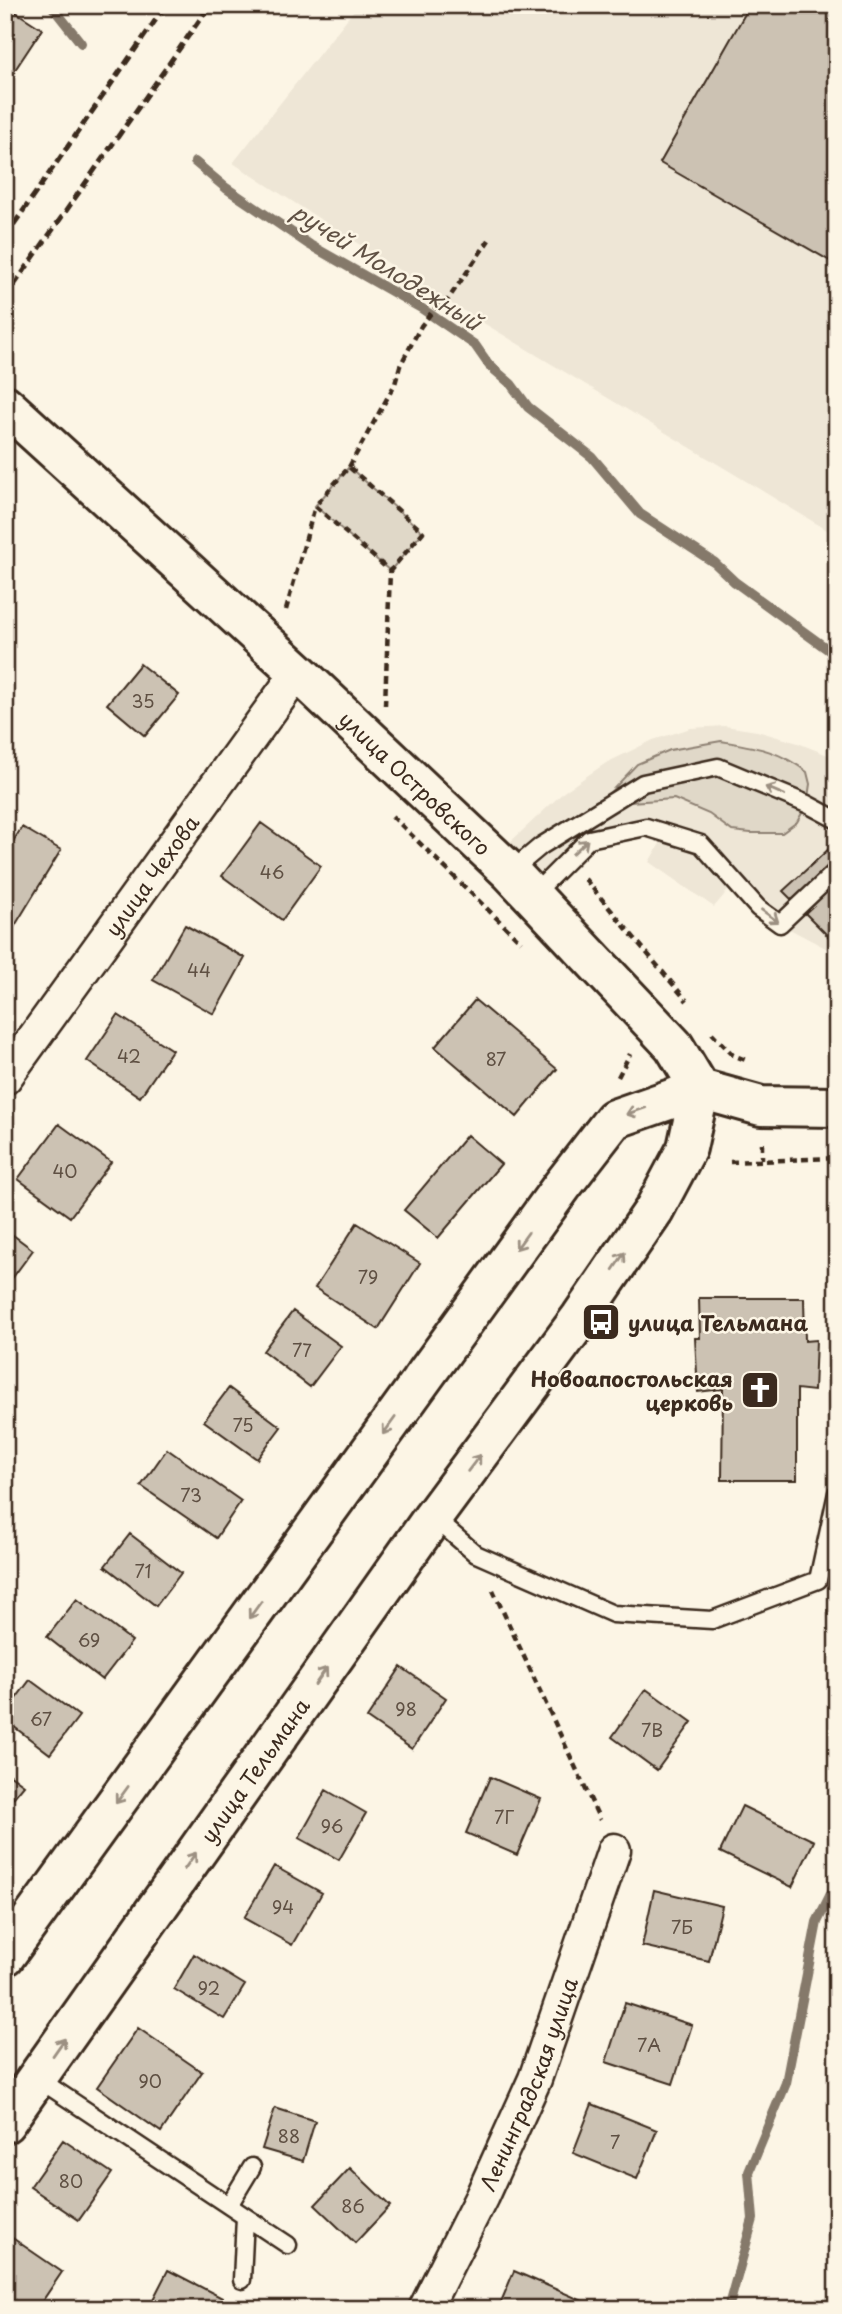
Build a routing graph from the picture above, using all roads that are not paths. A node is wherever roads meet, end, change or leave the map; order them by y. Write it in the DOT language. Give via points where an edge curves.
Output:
graph roads {
  1 [pos="5,405"];
  2 [pos="284,660"];
  3 [pos="837,820"];
  4 [pos="837,870"];
  5 [pos="521,884"];
  6 [pos="5,1078"];
  7 [pos="700,1089"];
  8 [pos="837,1107"];
  9 [pos="837,1493"];
  10 [pos="433,1517"];
  11 [pos="614,1850"];
  12 [pos="5,1956"];
  13 [pos="37,2078"];
  14 [pos="5,2123"];
  15 [pos="252,2167"];
  16 [pos="229,2205"];
  17 [pos="246,2217"];
  18 [pos="288,2245"];
  19 [pos="242,2280"];
  20 [pos="425,2309"];
  1 -- 2 [label="main road, улица Островского"];
  2 -- 5 [label="main road, улица Островского"];
  2 -- 6 [label="street, улица Чехова"];
  3 -- 5 [label="lane, one-way" via="718,767 643,783 541,846"];
  5 -- 4 [label="lane, one-way" via="589,839 646,827 701,845 758,908 780,923"];
  5 -- 7 [label="main road, улица Островского" via="674,1046"];
  7 -- 8 [label="main road" via="761,1106"];
  10 -- 7 [label="main road, улица Тельмана, one-way" via="581,1318 654,1210 687,1148"];
  7 -- 12 [label="main road, one-way" via="614,1119"];
  9 -- 10 [label="lane" via="818,1580 712,1620 613,1614 477,1554"];
  13 -- 10 [label="main road, улица Тельмана, one-way"];
  11 -- 20 [label="street, Ленинградская улица" via="535,2079"];
  13 -- 14 [label="main road, улица Тельмана"];
  13 -- 16 [label="lane"];
  15 -- 16 [label="lane"];
  16 -- 17 [label="lane"];
  17 -- 18 [label="lane"];
  17 -- 19 [label="lane"];
}
